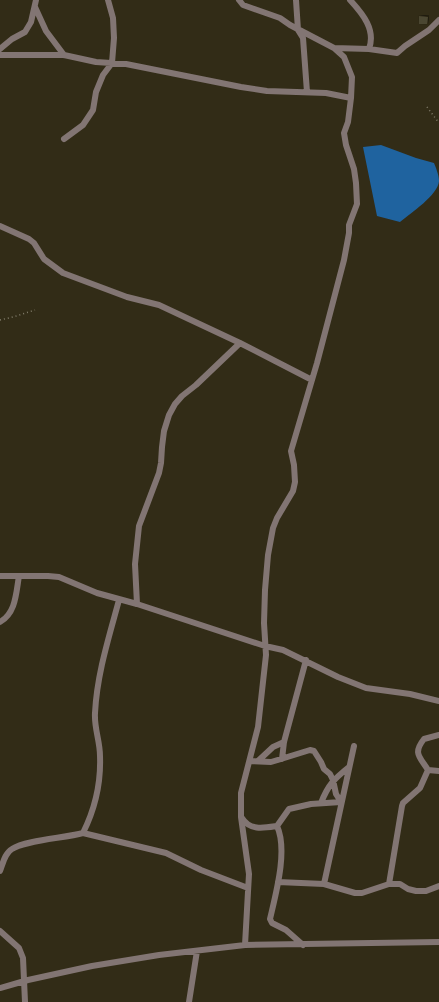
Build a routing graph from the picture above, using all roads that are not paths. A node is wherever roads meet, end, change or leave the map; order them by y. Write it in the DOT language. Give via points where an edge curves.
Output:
graph roads {
  1 [pos="108,0"];
  2 [pos="239,0"];
  3 [pos="296,0"];
  4 [pos="350,0"];
  5 [pos="36,3"];
  6 [pos="439,20"];
  7 [pos="298,30"];
  8 [pos="334,48"];
  9 [pos="0,49"];
  10 [pos="369,49"];
  11 [pos="0,55"];
  12 [pos="64,55"];
  13 [pos="112,63"];
  14 [pos="307,92"];
  15 [pos="351,98"];
  16 [pos="64,139"];
  17 [pos="0,226"];
  18 [pos="240,343"];
  19 [pos="312,380"];
  20 [pos="0,576"];
  21 [pos="19,576"];
  22 [pos="119,600"];
  23 [pos="137,604"];
  24 [pos="0,622"];
  25 [pos="265,646"];
  26 [pos="306,660"];
  27 [pos="439,701"];
  28 [pos="439,735"];
  29 [pos="284,742"];
  30 [pos="354,746"];
  31 [pos="282,759"];
  32 [pos="250,761"];
  33 [pos="258,761"];
  34 [pos="349,767"];
  35 [pos="428,770"];
  36 [pos="439,771"];
  37 [pos="333,780"];
  38 [pos="341,802"];
  39 [pos="321,803"];
  40 [pos="241,816"];
  41 [pos="277,826"];
  42 [pos="83,833"];
  43 [pos="0,871"];
  44 [pos="278,882"];
  45 [pos="324,884"];
  46 [pos="389,884"];
  47 [pos="439,886"];
  48 [pos="248,888"];
  49 [pos="432,889"];
  50 [pos="439,893"];
  51 [pos="0,932"];
  52 [pos="439,942"];
  53 [pos="246,945"];
  54 [pos="303,945"];
  55 [pos="197,951"];
  56 [pos="25,981"];
  57 [pos="0,988"];
  58 [pos="25,1002"];
  59 [pos="189,1002"];
  1 -- 13 [label="street" via="114,38"];
  2 -- 7 [label="street" via="243,5 280,18"];
  3 -- 7 [label="street"];
  4 -- 10 [label="street" via="368,23 372,41"];
  5 -- 9 [label="street" via="31,22 25,32"];
  5 -- 12 [label="street" via="46,31"];
  6 -- 10 [label="street" via="430,30 397,53"];
  7 -- 8 [label="street"];
  7 -- 14 [label="street" via="302,38"];
  8 -- 10 [label="street"];
  8 -- 15 [label="street" via="344,57 352,77"];
  11 -- 12 [label="street"];
  12 -- 13 [label="street"];
  13 -- 14 [label="street" via="267,91"];
  13 -- 16 [label="street" via="103,75 96,92 93,110 83,124"];
  14 -- 15 [label="street"];
  15 -- 19 [label="street" via="344,133 354,169 358,204 349,225 344,260"];
  17 -- 18 [label="street" via="29,239 44,259 74,279 159,305"];
  18 -- 19 [label="street"];
  18 -- 23 [label="street" via="182,396 169,415 164,432 161,463 138,526 135,564"];
  19 -- 25 [label="street" via="291,451 295,472 293,491 273,528 268,555"];
  20 -- 21 [label="street"];
  21 -- 22 [label="street" via="59,577"];
  21 -- 24 [label="street" via="16,599 10,613"];
  22 -- 23 [label="street"];
  22 -- 42 [label="street" via="98,682 95,716 100,770 92,814"];
  23 -- 25 [label="street"];
  25 -- 26 [label="street" via="283,650"];
  25 -- 32 [label="street" via="258,727"];
  26 -- 27 [label="street" via="366,688"];
  26 -- 29 [label="street"];
  28 -- 35 [label="street" via="424,739 418,747 418,753"];
  29 -- 31 [label="street"];
  29 -- 33 [label="street" via="273,747"];
  30 -- 34 [label="street"];
  31 -- 33 [label="street" via="271,762"];
  31 -- 37 [label="street" via="314,751"];
  32 -- 33 [label="street"];
  32 -- 40 [label="street" via="241,793"];
  34 -- 37 [label="street"];
  34 -- 38 [label="street"];
  35 -- 36 [label="street"];
  35 -- 46 [label="street" via="420,788 402,806"];
  37 -- 38 [label="street"];
  37 -- 39 [label="street"];
  38 -- 39 [label="street"];
  38 -- 45 [label="street"];
  39 -- 41 [label="street" via="289,809"];
  40 -- 41 [label="street" via="245,823 258,828"];
  40 -- 48 [label="street" via="249,874"];
  41 -- 44 [label="street" via="282,849"];
  42 -- 43 [label="street" via="11,849"];
  42 -- 48 [label="street" via="166,853"];
  44 -- 45 [label="street"];
  44 -- 54 [label="street" via="270,918 272,923 286,930"];
  45 -- 46 [label="street" via="355,893"];
  46 -- 49 [label="street" via="400,884 416,891"];
  47 -- 49 [label="street"];
  48 -- 53 [label="street"];
  49 -- 50 [label="street"];
  51 -- 56 [label="street" via="19,948 23,958"];
  52 -- 54 [label="street"];
  53 -- 54 [label="street"];
  53 -- 55 [label="street"];
  55 -- 56 [label="street" via="100,965"];
  55 -- 59 [label="street"];
  56 -- 57 [label="street"];
  56 -- 58 [label="street"];
}
